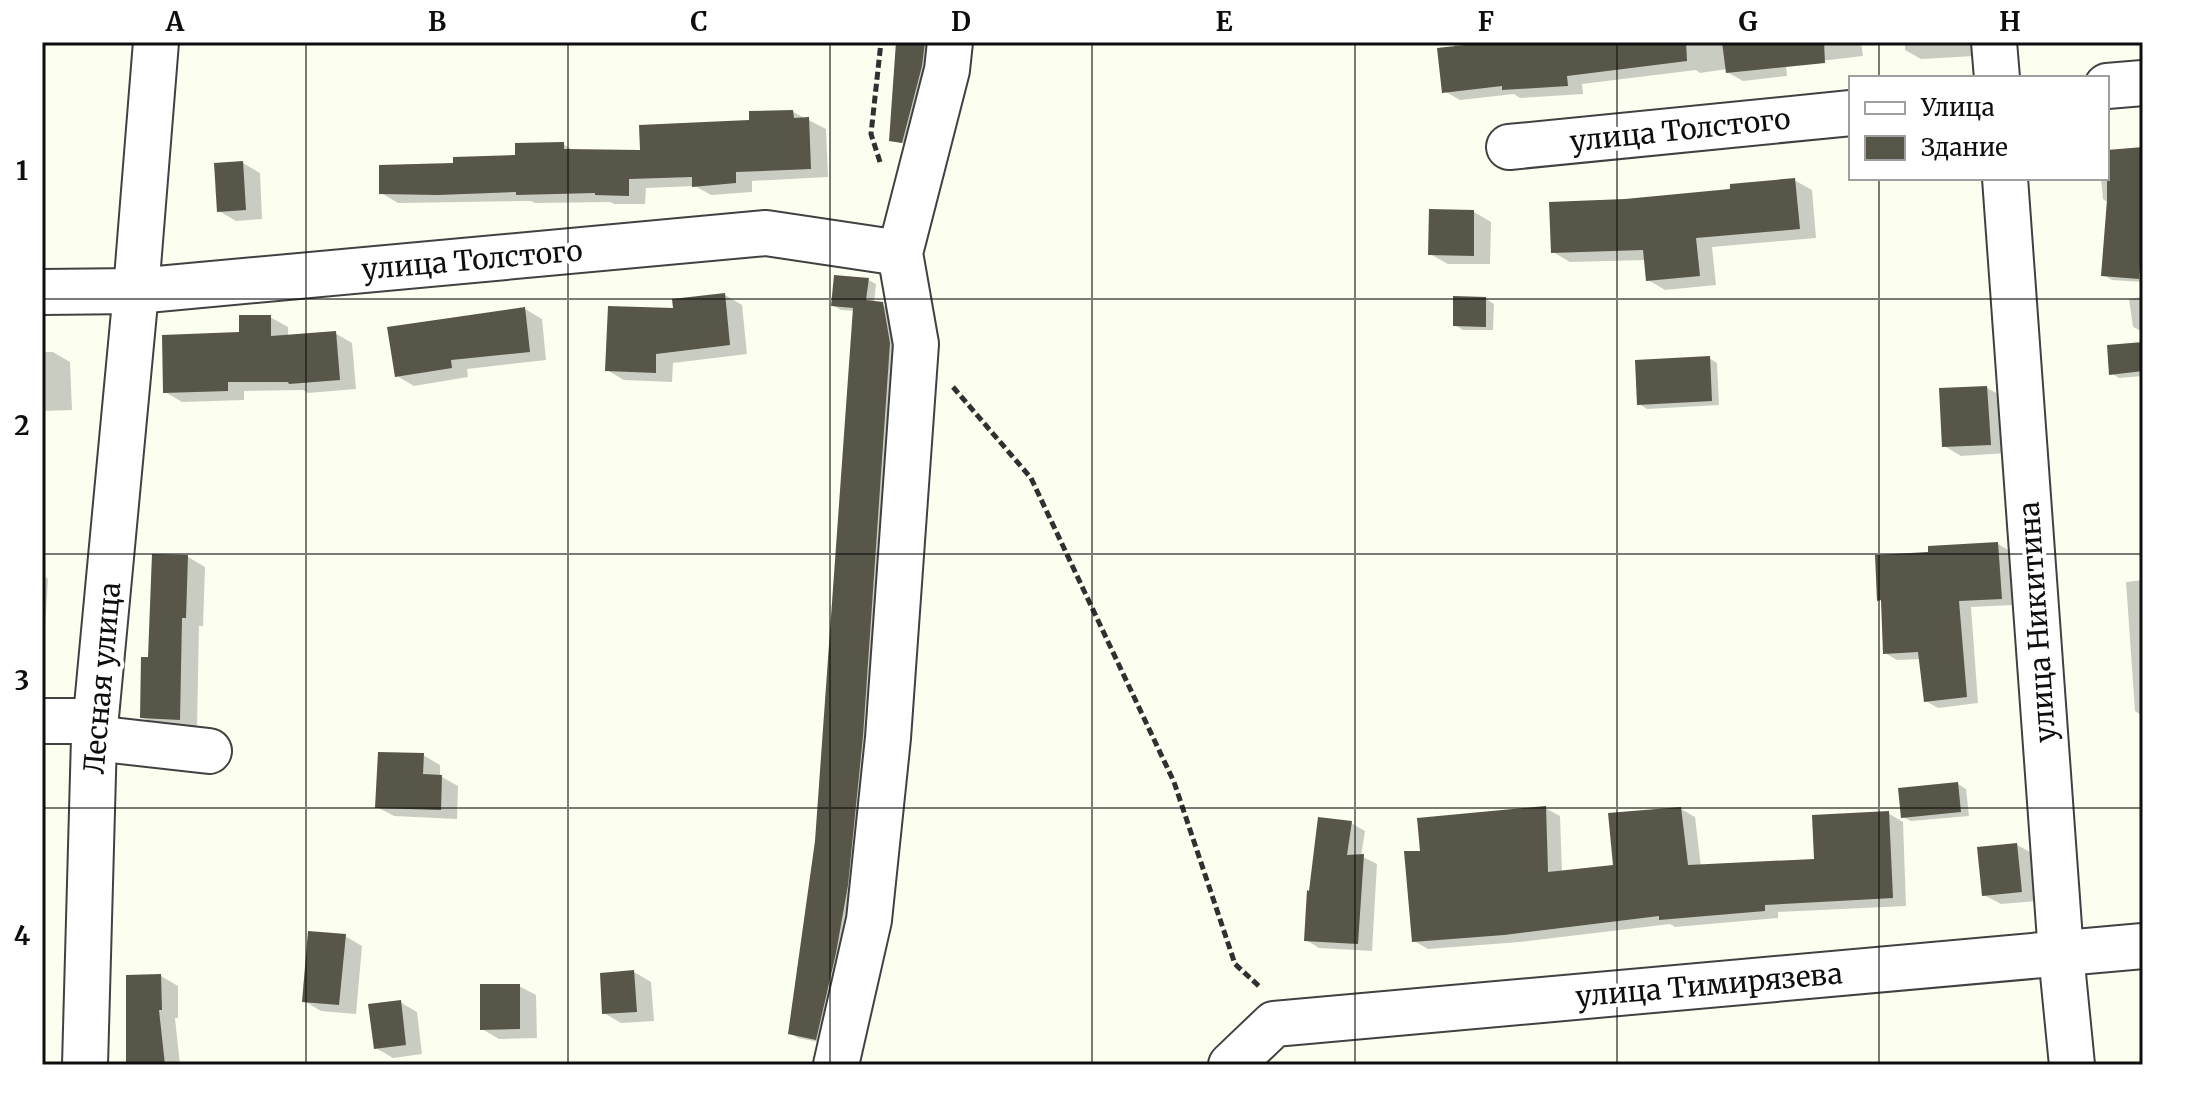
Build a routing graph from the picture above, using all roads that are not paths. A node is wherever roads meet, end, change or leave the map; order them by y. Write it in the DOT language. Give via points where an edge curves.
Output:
graph roads {
  1 [pos="156,42"];
  2 [pos="950,42"];
  3 [pos="1994,42"];
  4 [pos="1997,76"];
  5 [pos="2143,83"];
  6 [pos="2109,86"];
  7 [pos="1849,113"];
  8 [pos="1509,147"];
  9 [pos="2005,180"];
  10 [pos="904,239"];
  11 [pos="136,291"];
  12 [pos="42,292"];
  13 [pos="42,721"];
  14 [pos="95,730"];
  15 [pos="209,751"];
  16 [pos="2143,946"];
  17 [pos="2061,954"];
  18 [pos="85,1065"];
  19 [pos="836,1065"];
  20 [pos="1231,1065"];
  21 [pos="2072,1065"];
  1 -- 11 [label="street, Лесная улица"];
  2 -- 10 [label="street"];
  3 -- 4 [label="street"];
  5 -- 6 [label="street"];
  7 -- 8 [label="street, улица Толстого"];
  9 -- 17 [label="street, улица Никитина"];
  10 -- 11 [label="street, улица Толстого" via="766,233"];
  10 -- 19 [label="street" via="916,344 888,738 869,920"];
  11 -- 12 [label="street, улица Толстого"];
  11 -- 14 [label="street, Лесная улица"];
  13 -- 14 [label="street"];
  14 -- 15 [label="street"];
  14 -- 18 [label="street, Лесная улица"];
  16 -- 17 [label="street, улица Тимирязева"];
  17 -- 20 [label="street, улица Тимирязева" via="1286,1023"];
  17 -- 21 [label="street, улица Никитина"];
}
